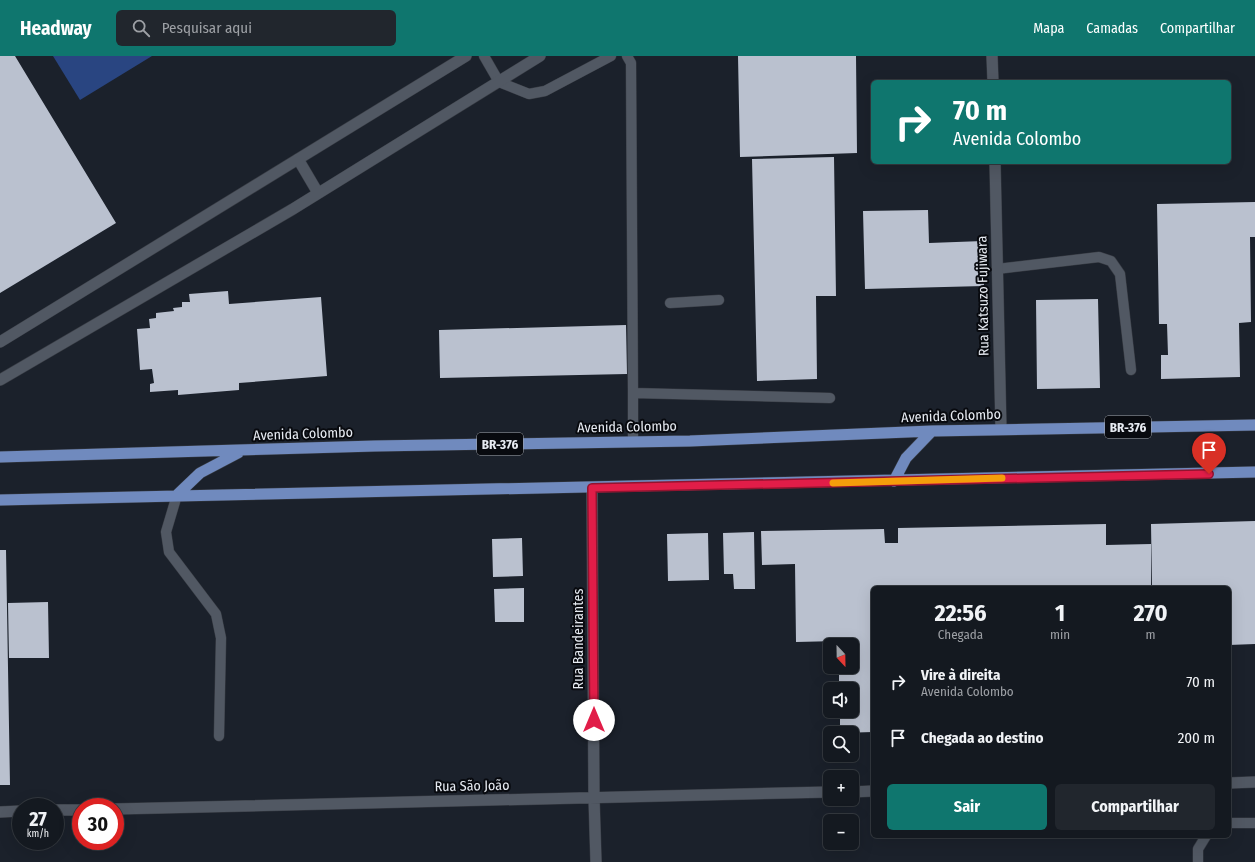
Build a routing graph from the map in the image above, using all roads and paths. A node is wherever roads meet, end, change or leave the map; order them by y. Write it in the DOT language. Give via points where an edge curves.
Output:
graph roads {
  1 [pos="466,56"];
  2 [pos="484,56"];
  3 [pos="540,56"];
  4 [pos="611,56"];
  5 [pos="627,56"];
  6 [pos="992,56"];
  7 [pos="993,80"];
  8 [pos="499,82"];
  9 [pos="298,159"];
  10 [pos="995,164"];
  11 [pos="318,193"];
  12 [pos="997,269"];
  13 [pos="719,300"];
  14 [pos="670,302"];
  15 [pos="0,342"];
  16 [pos="1131,370"];
  17 [pos="0,380"];
  18 [pos="633,393"];
  19 [pos="830,398"];
  20 [pos="1255,425"];
  21 [pos="1001,429"];
  22 [pos="932,431"];
  23 [pos="633,442"];
  24 [pos="242,451"];
  25 [pos="0,457"];
  26 [pos="1255,472"];
  27 [pos="894,481"];
  28 [pos="592,488"];
  29 [pos="177,495"];
  30 [pos="0,500"];
  31 [pos="219,736"];
  32 [pos="1255,782"];
  33 [pos="1231,783"];
  34 [pos="871,791"];
  35 [pos="823,792"];
  36 [pos="859,792"];
  37 [pos="594,798"];
  38 [pos="124,809"];
  39 [pos="12,811"];
  40 [pos="0,812"];
  41 [pos="1255,823"];
  42 [pos="1231,824"];
  43 [pos="1205,838"];
  44 [pos="596,862"];
  45 [pos="1198,862"];
  1 -- 9 [label="street"];
  2 -- 8 [label="lane"];
  3 -- 8 [label="street"];
  4 -- 8 [label="lane" via="545,91 529,94"];
  5 -- 18 [label="lane" via="632,63"];
  6 -- 7 [label="street"];
  8 -- 11 [label="street"];
  9 -- 11 [label="street"];
  9 -- 15 [label="street"];
  10 -- 12 [label="street, Rua Katsuzo Fujiwara"];
  11 -- 17 [label="street"];
  12 -- 16 [label="lane" via="1099,257 1110,261 1120,274"];
  12 -- 21 [label="street, Rua Katsuzo Fujiwara"];
  13 -- 14 [label="lane"];
  18 -- 19 [label="lane"];
  18 -- 23 [label="lane"];
  20 -- 21 [label="main road, Avenida Colombo / BR-376"];
  21 -- 22 [label="main road, Avenida Colombo / BR-376"];
  22 -- 23 [label="main road, Avenida Colombo / BR-376"];
  22 -- 27 [label="main road" via="906,458"];
  23 -- 24 [label="main road, Avenida Colombo / BR-376"];
  24 -- 25 [label="main road, Avenida Colombo / BR-376"];
  24 -- 29 [label="main road" via="200,473"];
  26 -- 27 [label="main road"];
  27 -- 28 [label="main road"];
  28 -- 29 [label="main road"];
  28 -- 37 [label="street, Rua Bandeirantes"];
  29 -- 30 [label="main road"];
  29 -- 31 [label="lane" via="166,532 169,552 216,614 221,638"];
  32 -- 33 [label="street"];
  34 -- 36 [label="street"];
  35 -- 37 [label="street, Rua São João"];
  37 -- 38 [label="street, Rua São João"];
  37 -- 44 [label="street, Rua Bandeirantes"];
  39 -- 40 [label="street"];
  41 -- 42 [label="lane"];
  43 -- 45 [label="lane" via="1198,849"];
}
